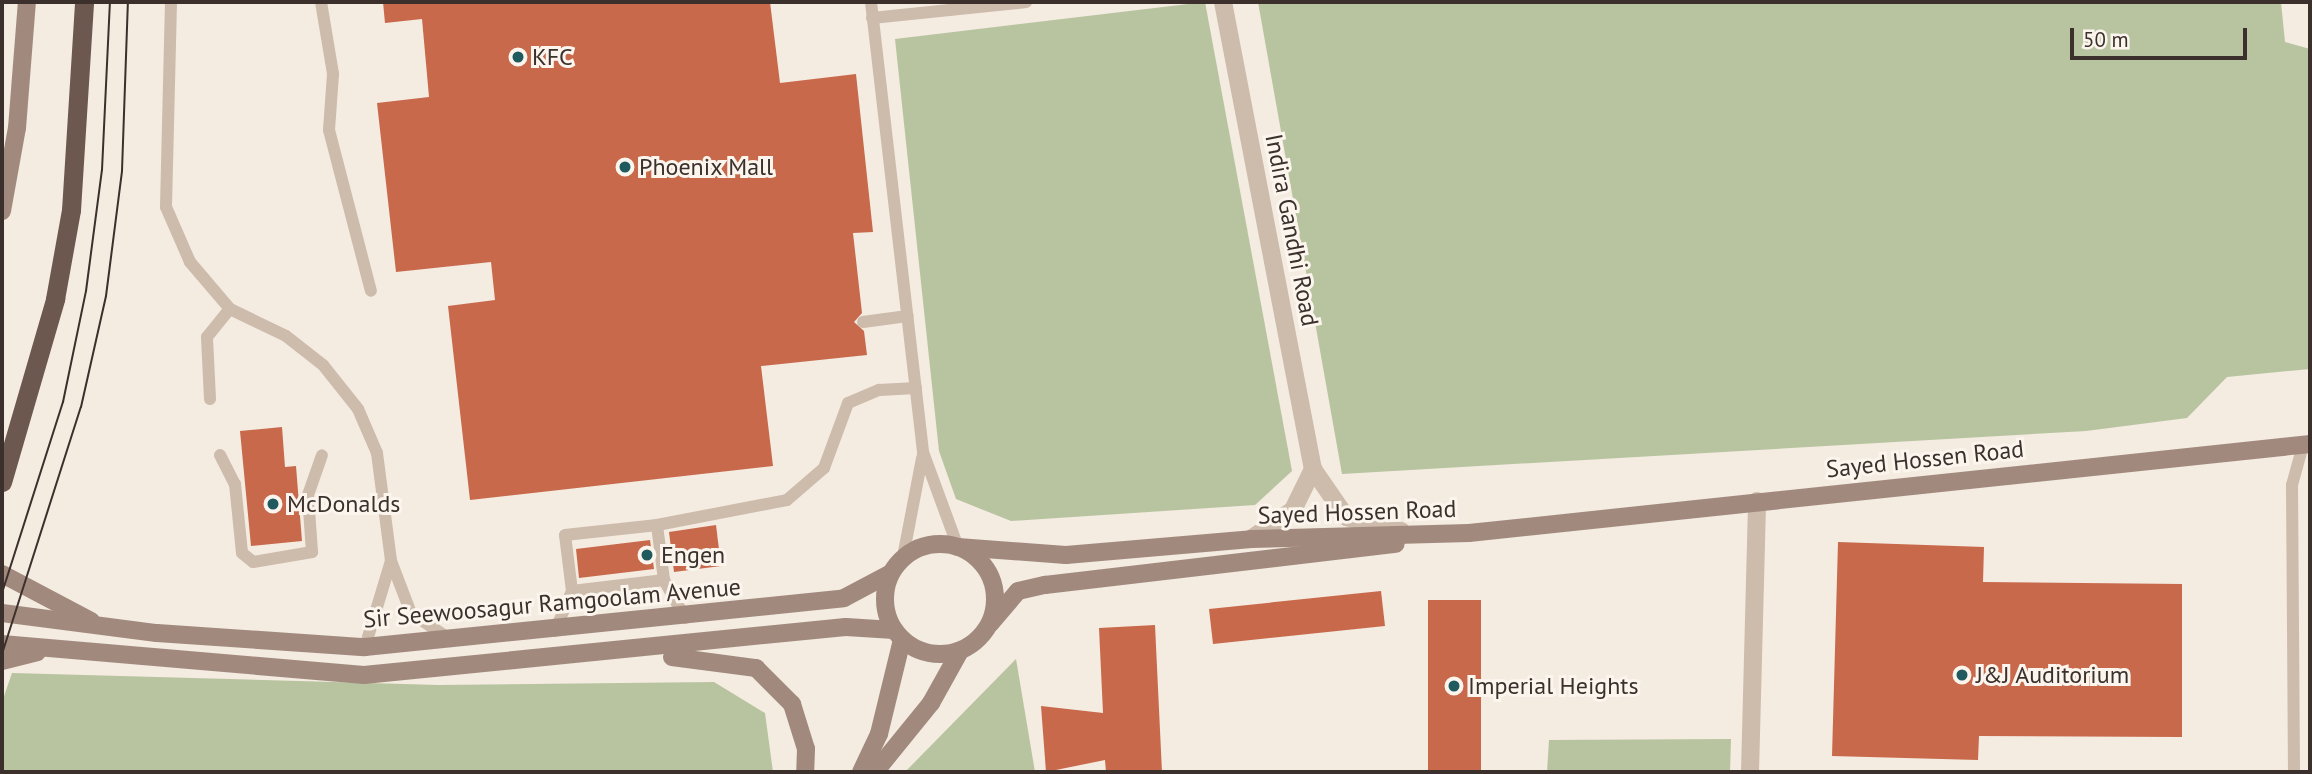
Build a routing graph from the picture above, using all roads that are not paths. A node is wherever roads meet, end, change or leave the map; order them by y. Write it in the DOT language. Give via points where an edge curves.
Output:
graph roads {
  1 [pos="27,2"];
  2 [pos="84,2"];
  3 [pos="171,2"];
  4 [pos="321,2"];
  5 [pos="871,2"];
  6 [pos="1026,2"];
  7 [pos="1223,2"];
  8 [pos="872,18"];
  9 [pos="2,211"];
  10 [pos="371,291"];
  11 [pos="230,309"];
  12 [pos="908,316"];
  13 [pos="863,321"];
  14 [pos="916,388"];
  15 [pos="210,400"];
  16 [pos="2306,445"];
  17 [pos="923,452"];
  18 [pos="220,455"];
  19 [pos="323,455"];
  20 [pos="1313,469"];
  21 [pos="2,482"];
  22 [pos="1757,501"];
  23 [pos="657,525"];
  24 [pos="1469,533"];
  25 [pos="1414,534"];
  26 [pos="1251,539"];
  27 [pos="958,547"];
  28 [pos="904,557"];
  29 [pos="391,561"];
  30 [pos="2,573"];
  31 [pos="891,573"];
  32 [pos="664,580"];
  33 [pos="572,591"];
  34 [pos="2,613"];
  35 [pos="685,618"];
  36 [pos="93,623"];
  37 [pos="990,624"];
  38 [pos="554,632"];
  39 [pos="898,635"];
  40 [pos="451,640"];
  41 [pos="2,644"];
  42 [pos="365,647"];
  43 [pos="47,650"];
  44 [pos="960,651"];
  45 [pos="594,657"];
  46 [pos="2,660"];
  47 [pos="805,772"];
  48 [pos="861,772"];
  49 [pos="875,772"];
  50 [pos="1750,772"];
  51 [pos="2294,772"];
  1 -- 9 [label="main road" via="17,128"];
  2 -- 21 [label="highway" via="71,210 55,299"];
  3 -- 11 [label="lane" via="166,207 190,262"];
  4 -- 10 [label="lane" via="333,74 331,142"];
  5 -- 8 [label="lane"];
  6 -- 8 [label="lane"];
  7 -- 20 [label="street, Indira Gandhi Road"];
  8 -- 12 [label="lane"];
  11 -- 15 [label="lane" via="207,337"];
  11 -- 29 [label="lane" via="286,336 323,365 358,408 377,453"];
  12 -- 13 [label="lane"];
  12 -- 14 [label="lane"];
  14 -- 17 [label="lane"];
  14 -- 23 [label="lane" via="879,390 848,403 824,468 787,500"];
  16 -- 22 [label="main road, Sayed Hossen Road"];
  16 -- 51 [label="lane" via="2292,485"];
  17 -- 27 [label="lane"];
  17 -- 28 [label="lane"];
  18 -- 19 [label="lane" via="235,484 242,553 253,562 312,552 308,495"];
  20 -- 25 [label="street, Indira Gandhi Road" via="1346,517"];
  20 -- 26 [label="street" via="1293,510"];
  22 -- 24 [label="main road, Sayed Hossen Road"];
  22 -- 50 [label="street"];
  23 -- 32 [label="lane"];
  23 -- 33 [label="lane" via="565,536"];
  24 -- 25 [label="main road, Sayed Hossen Road"];
  24 -- 37 [label="main road, Sayed Hossen Road" via="1252,566 1045,585 1018,591"];
  25 -- 26 [label="main road, Sayed Hossen Road"];
  26 -- 27 [label="main road, Sayed Hossen Road" via="1066,555"];
  27 -- 28 [label="main road" via="929,545"];
  27 -- 37 [label="main road" via="987,570 995,606"];
  28 -- 31 [label="main road"];
  29 -- 40 [label="lane" via="411,613"];
  29 -- 42 [label="lane"];
  30 -- 36 [label="main road"];
  31 -- 35 [label="main road, Sir Seewoosagur Ramgoolam Avenue" via="844,598"];
  31 -- 39 [label="main road" via="884,602"];
  32 -- 33 [label="lane"];
  32 -- 35 [label="lane"];
  33 -- 38 [label="lane"];
  34 -- 36 [label="main road, Sir Seewoosagur Ramgoolam Avenue"];
  35 -- 38 [label="main road, Sir Seewoosagur Ramgoolam Avenue"];
  36 -- 42 [label="main road, Sir Seewoosagur Ramgoolam Avenue" via="236,641"];
  37 -- 44 [label="main road"];
  38 -- 40 [label="main road, Sir Seewoosagur Ramgoolam Avenue"];
  39 -- 44 [label="main road" via="940,655"];
  39 -- 45 [label="main road" via="846,627"];
  39 -- 48 [label="main road" via="879,734"];
  40 -- 42 [label="main road, Sir Seewoosagur Ramgoolam Avenue"];
  41 -- 43 [label="main road"];
  43 -- 45 [label="main road" via="363,675"];
  43 -- 46 [label="main road"];
  44 -- 49 [label="main road" via="926,709"];
  45 -- 47 [label="main road" via="707,657 756,668 792,704 806,749"];
}
